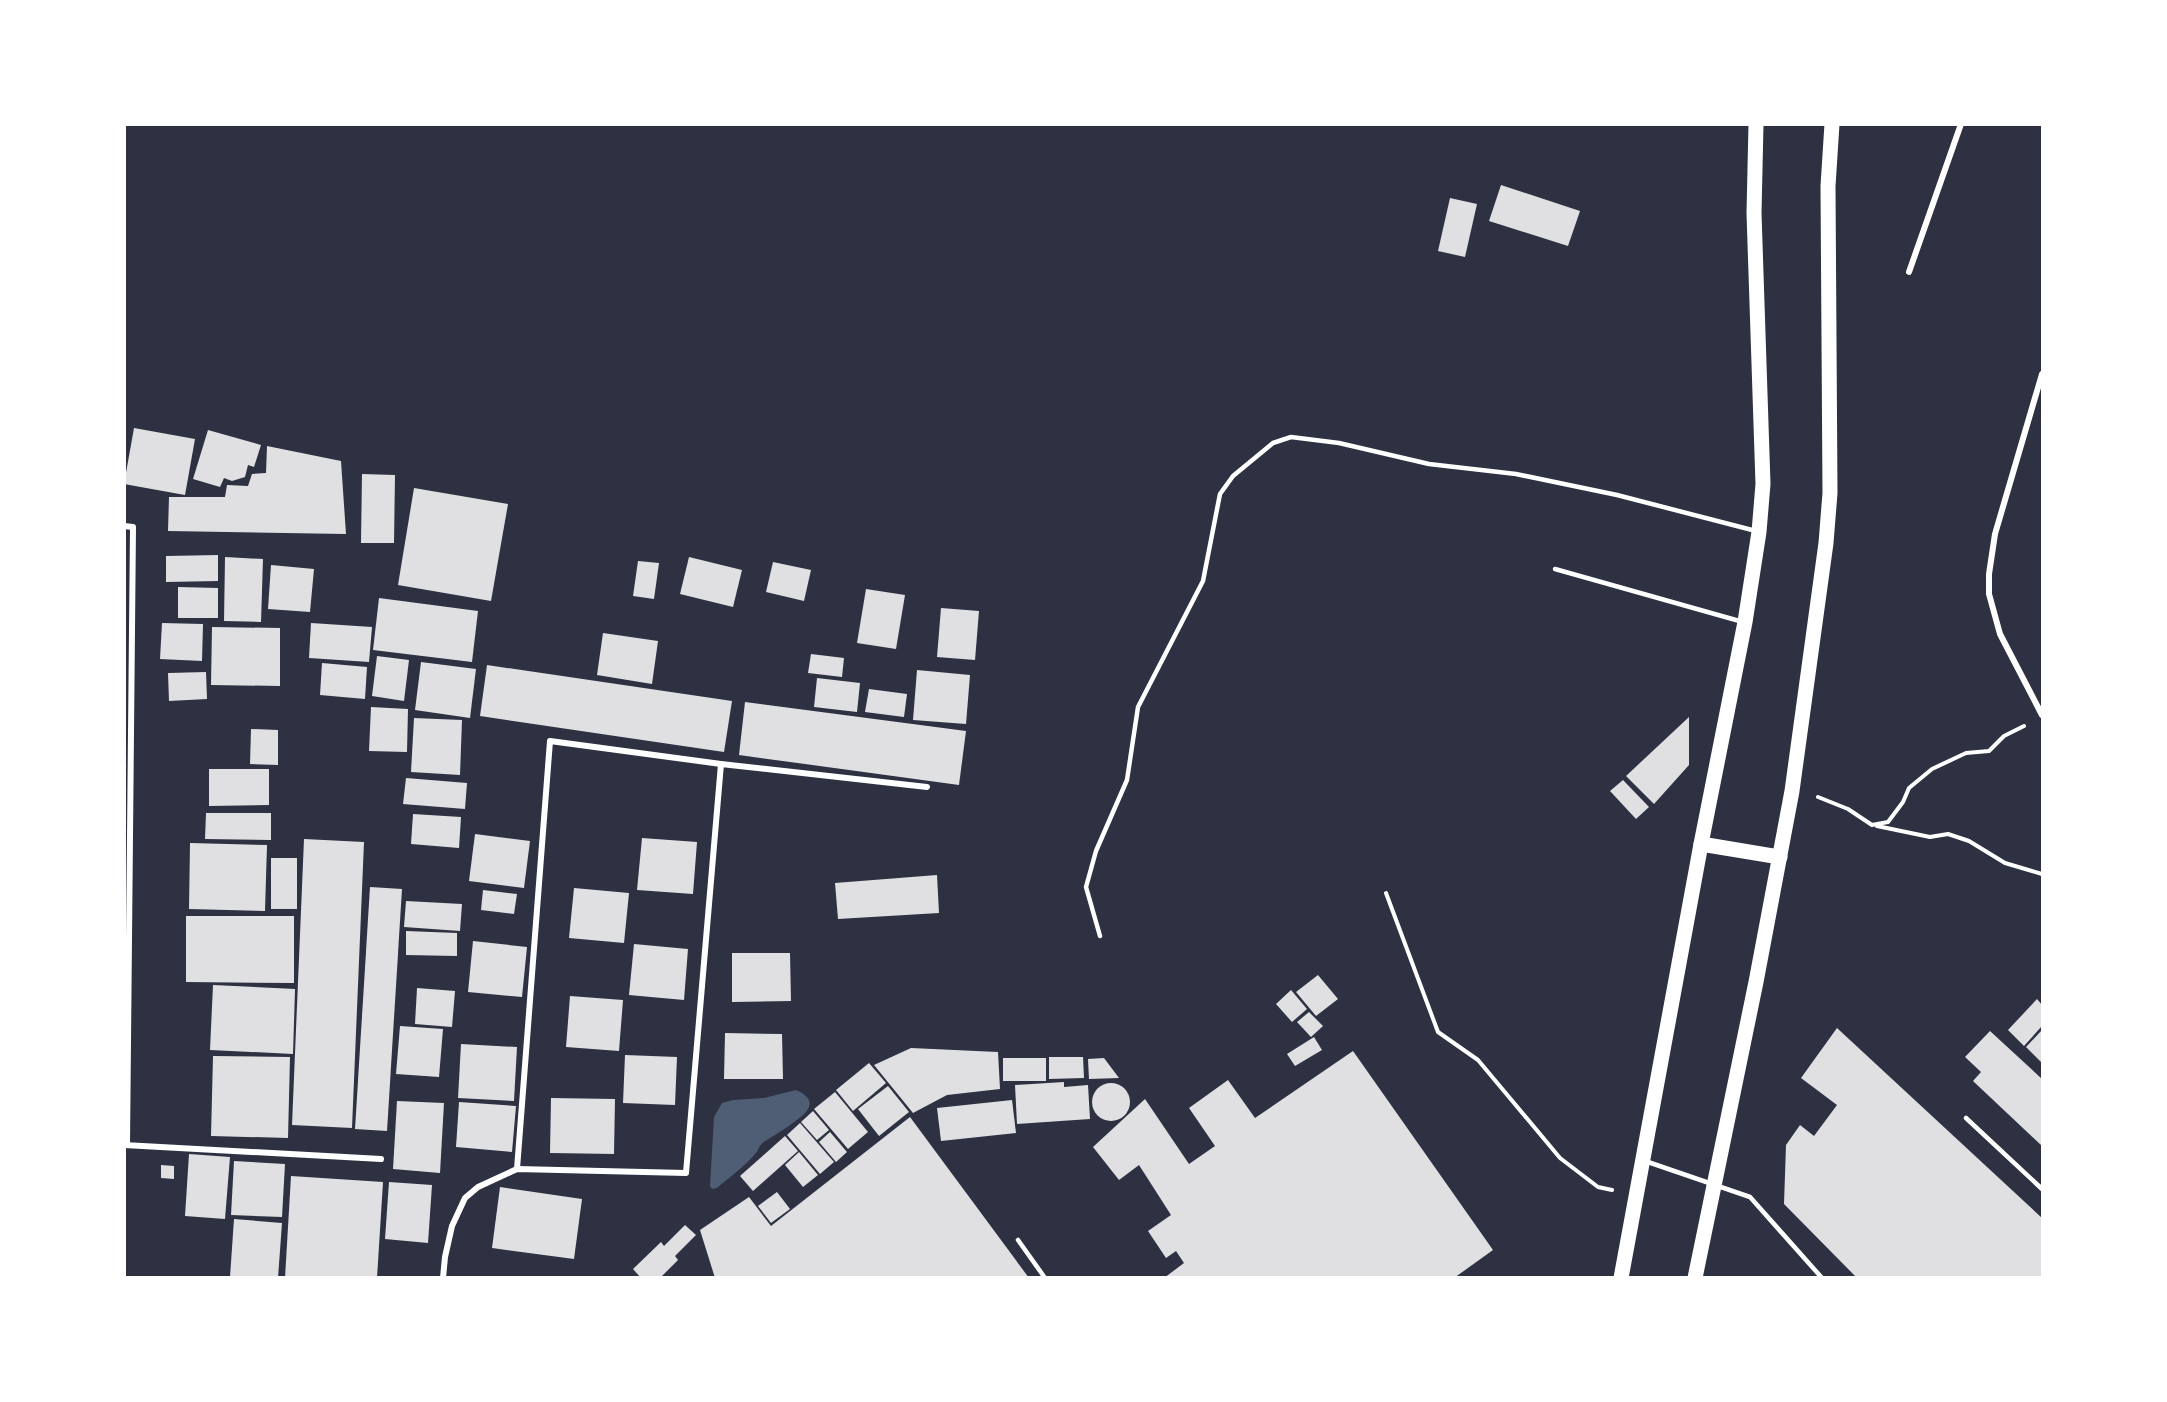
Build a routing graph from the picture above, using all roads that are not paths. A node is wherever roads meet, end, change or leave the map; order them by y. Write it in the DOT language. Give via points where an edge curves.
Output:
graph roads {
  1 [pos="1756,124"];
  2 [pos="1832,124"];
  3 [pos="1961,124"];
  4 [pos="1909,272"];
  5 [pos="2043,374"];
  6 [pos="124,526"];
  7 [pos="1760,532"];
  8 [pos="1555,569"];
  9 [pos="1745,622"];
  10 [pos="2042,714"];
  11 [pos="128,720"];
  12 [pos="721,764"];
  13 [pos="927,787"];
  14 [pos="1701,844"];
  15 [pos="1780,857"];
  16 [pos="1100,936"];
  17 [pos="127,941"];
  18 [pos="1966,1118"];
  19 [pos="126,1145"];
  20 [pos="381,1158"];
  21 [pos="1643,1160"];
  22 [pos="518,1169"];
  23 [pos="1715,1185"];
  24 [pos="2043,1189"];
  25 [pos="1018,1240"];
  26 [pos="443,1278"];
  27 [pos="1045,1278"];
  28 [pos="1621,1278"];
  29 [pos="1695,1278"];
  30 [pos="1822,1278"];
  1 -- 7 [label="main road" via="1754,213 1763,484"];
  2 -- 15 [label="main road" via="1828,186 1830,493"];
  3 -- 4 [label="street"];
  5 -- 10 [label="street" via="1995,534 1989,574 1989,594 2000,634"];
  6 -- 11 [label="street" via="134,527"];
  7 -- 9 [label="main road"];
  7 -- 16 [label="lane" via="1516,474 1429,464 1339,443 1291,437 1273,443 1233,476 1220,494 1203,581 1138,707 1127,780 1096,851 1086,887"];
  8 -- 9 [label="lane"];
  9 -- 14 [label="main road"];
  11 -- 17 [label="street"];
  12 -- 13 [label="street"];
  12 -- 22 [label="street" via="686,1173"];
  12 -- 22 [label="street" via="550,741"];
  14 -- 15 [label="main road"];
  14 -- 21 [label="main road"];
  15 -- 23 [label="main road"];
  17 -- 19 [label="street"];
  18 -- 24 [label="lane"];
  19 -- 20 [label="street"];
  21 -- 23 [label="lane"];
  21 -- 28 [label="main road"];
  22 -- 26 [label="street" via="478,1187 465,1198 452,1226"];
  23 -- 29 [label="main road"];
  23 -- 30 [label="lane" via="1750,1197"];
  25 -- 27 [label="lane"];
}
